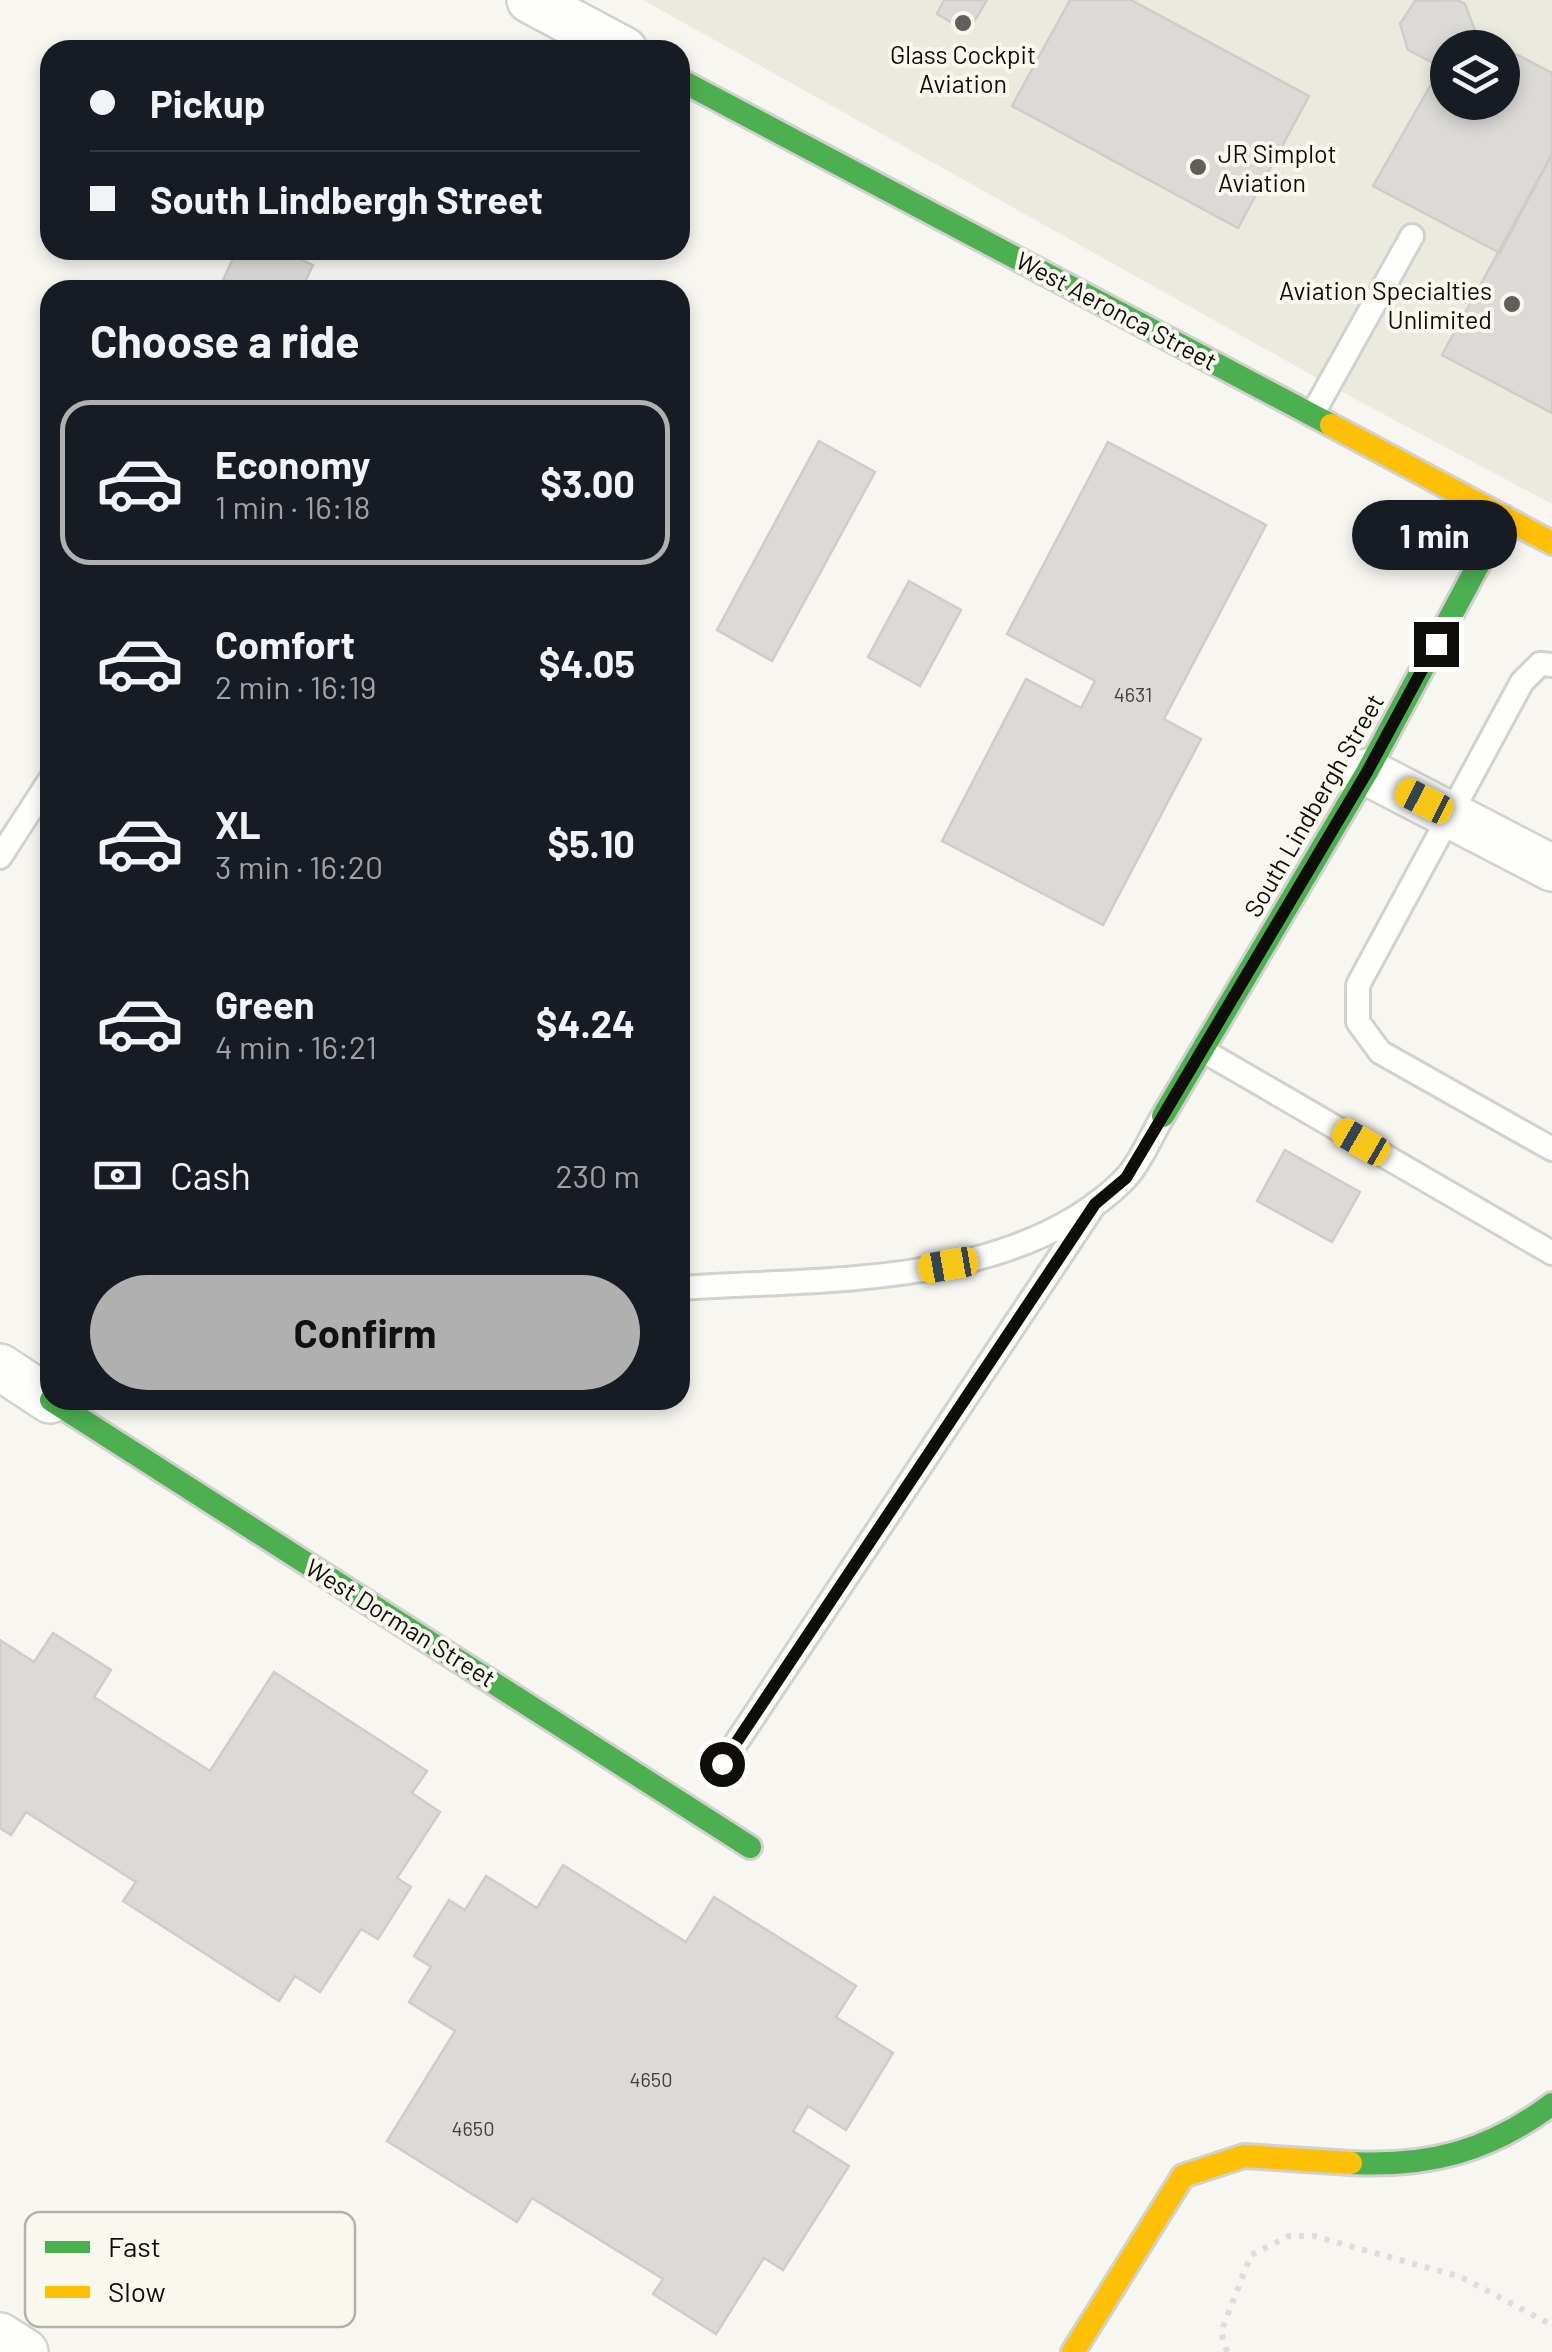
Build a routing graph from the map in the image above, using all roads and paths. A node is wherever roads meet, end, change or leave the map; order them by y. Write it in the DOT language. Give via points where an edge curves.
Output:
graph roads {
  1 [pos="530,0"];
  2 [pos="605,40"];
  3 [pos="690,85"];
  4 [pos="1412,236"];
  5 [pos="1312,415"];
  6 [pos="1504,517"];
  7 [pos="1552,543"];
  8 [pos="1552,665"];
  9 [pos="1367,772"];
  10 [pos="40,795"];
  11 [pos="1452,816"];
  12 [pos="1547,854"];
  13 [pos="0,857"];
  14 [pos="1202,1050"];
  15 [pos="1164,1116"];
  16 [pos="1552,1150"];
  17 [pos="1095,1204"];
  18 [pos="1552,1253"];
  19 [pos="690,1287"];
  20 [pos="53,1410"];
  21 [pos="722,1764"];
  22 [pos="750,1848"];
  23 [pos="1552,2104"];
  24 [pos="1552,2325"];
  25 [pos="0,2336"];
  26 [pos="24,2352"];
  27 [pos="1073,2352"];
  28 [pos="1228,2352"];
  1 -- 2 [label="street"];
  3 -- 5 [label="street, West Aeronca Street"];
  4 -- 5 [label="lane"];
  5 -- 6 [label="street, West Aeronca Street"];
  6 -- 7 [label="street, West Aeronca Street"];
  6 -- 9 [label="street, South Lindbergh Street"];
  8 -- 11 [label="lane" via="1540,664 1522,682"];
  9 -- 11 [label="street"];
  9 -- 14 [label="street, South Lindbergh Street"];
  10 -- 13 [label="lane"];
  11 -- 12 [label="street"];
  11 -- 16 [label="lane" via="1358,985 1358,1022 1380,1052"];
  14 -- 15 [label="street, South Lindbergh Street"];
  14 -- 18 [label="lane"];
  15 -- 17 [label="lane" via="1126,1178"];
  17 -- 19 [label="lane" via="1050,1232 984,1258 912,1271"];
  17 -- 21 [label="lane"];
  20 -- 22 [label="street, West Dorman Street"];
  23 -- 27 [label="street" via="1522,2129 1446,2160 1394,2165 1281,2153 1205,2164 1183,2176"];
  24 -- 28 [label="path" via="1462,2277 1314,2236 1289,2236 1252,2255 1221,2332"];
  25 -- 26 [label="street"];
}
